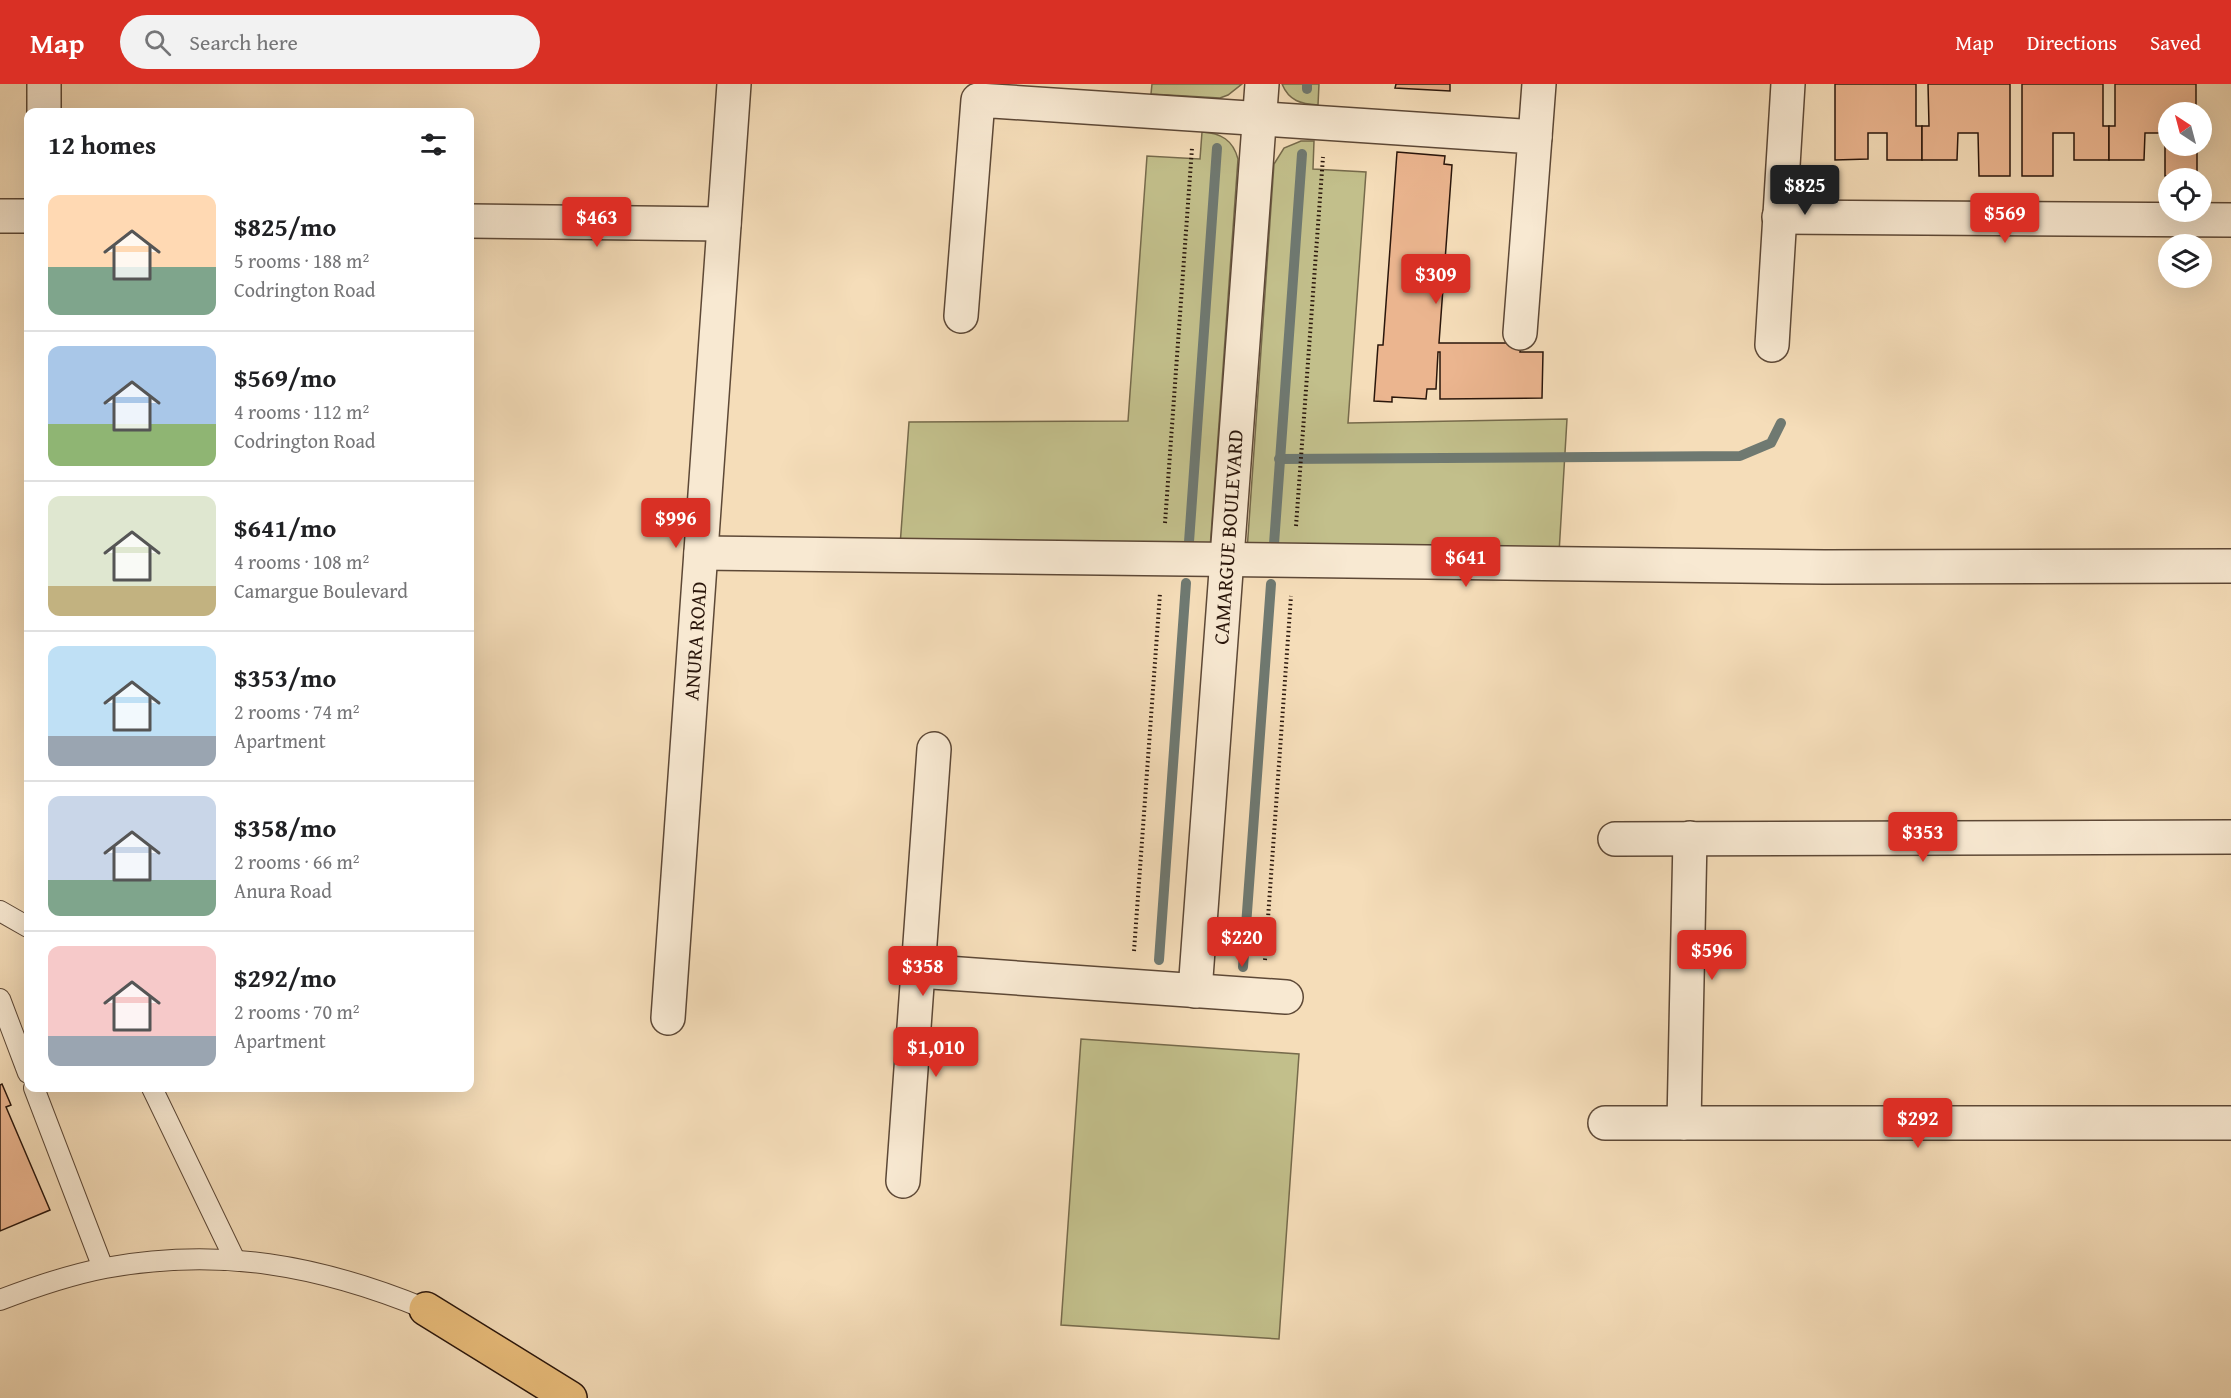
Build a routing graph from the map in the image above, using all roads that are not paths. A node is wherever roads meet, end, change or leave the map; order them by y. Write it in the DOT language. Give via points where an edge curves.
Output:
graph roads {
  1 [pos="44,84"];
  2 [pos="734,84"];
  3 [pos="1262,84"];
  4 [pos="1539,84"];
  5 [pos="1788,84"];
  6 [pos="979,92"];
  7 [pos="44,108"];
  8 [pos="1259,118"];
  9 [pos="1535,137"];
  10 [pos="0,216"];
  11 [pos="24,216"];
  12 [pos="1779,218"];
  13 [pos="2231,220"];
  14 [pos="474,221"];
  15 [pos="724,224"];
  16 [pos="961,315"];
  17 [pos="1520,333"];
  18 [pos="1772,345"];
  19 [pos="701,553"];
  20 [pos="1226,560"];
  21 [pos="2231,566"];
  22 [pos="934,749"];
  23 [pos="2231,837"];
  24 [pos="1690,838"];
  25 [pos="1615,839"];
  26 [pos="0,911"];
  27 [pos="24,925"];
  28 [pos="918,971"];
  29 [pos="1195,991"];
  30 [pos="1274,996"];
  31 [pos="0,999"];
  32 [pos="668,1018"];
  33 [pos="24,1062"];
  34 [pos="36,1092"];
  35 [pos="155,1092"];
  36 [pos="1605,1123"];
  37 [pos="1684,1123"];
  38 [pos="2231,1124"];
  39 [pos="903,1181"];
  40 [pos="236,1260"];
  41 [pos="103,1268"];
  42 [pos="0,1300"];
  43 [pos="426,1310"];
  44 [pos="570,1398"];
  1 -- 7 [label="street"];
  2 -- 15 [label="street, ANURA ROAD"];
  3 -- 8 [label="street, CAMARGUE BOULEVARD"];
  4 -- 9 [label="street"];
  5 -- 12 [label="street"];
  6 -- 8 [label="street"];
  6 -- 16 [label="street"];
  8 -- 9 [label="street"];
  8 -- 20 [label="street, CAMARGUE BOULEVARD"];
  9 -- 17 [label="street"];
  10 -- 11 [label="street"];
  12 -- 13 [label="street"];
  12 -- 18 [label="street"];
  14 -- 15 [label="street"];
  15 -- 19 [label="street, ANURA ROAD"];
  19 -- 20 [label="street"];
  19 -- 32 [label="street, ANURA ROAD"];
  20 -- 21 [label="street" via="1813,567"];
  20 -- 29 [label="street, CAMARGUE BOULEVARD"];
  22 -- 28 [label="street"];
  23 -- 24 [label="street"];
  24 -- 25 [label="street"];
  24 -- 37 [label="street"];
  26 -- 27 [label="lane"];
  28 -- 29 [label="street"];
  28 -- 39 [label="street"];
  29 -- 30 [label="street"];
  31 -- 33 [label="lane"];
  34 -- 41 [label="lane"];
  35 -- 40 [label="lane"];
  36 -- 37 [label="street"];
  37 -- 38 [label="street"];
  40 -- 41 [label="lane" via="169,1261"];
  40 -- 43 [label="lane" via="329,1275"];
  41 -- 42 [label="lane"];
  43 -- 44 [label="highway"];
}
